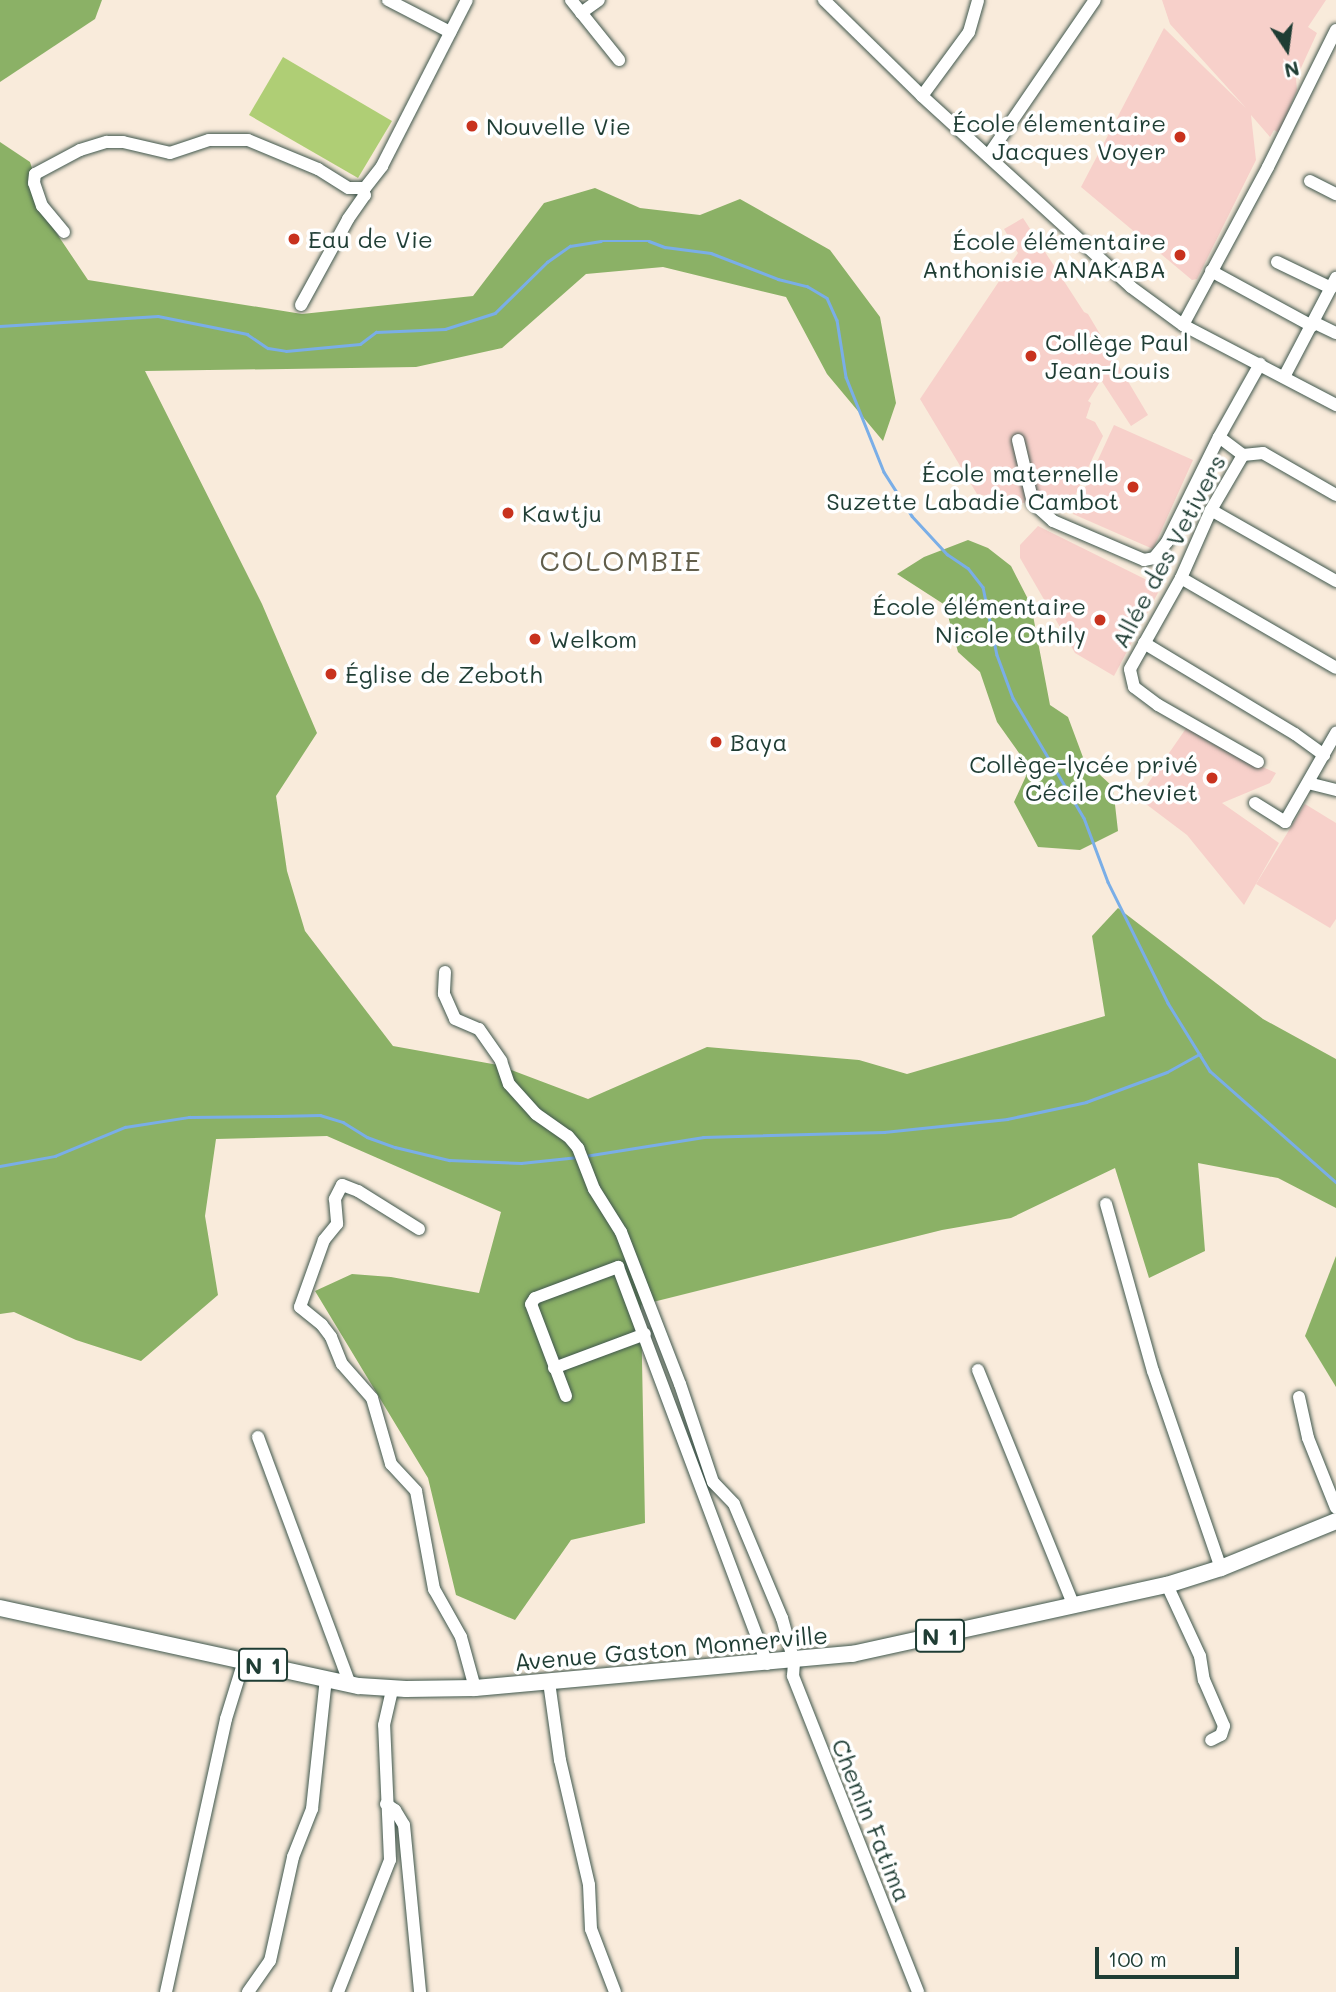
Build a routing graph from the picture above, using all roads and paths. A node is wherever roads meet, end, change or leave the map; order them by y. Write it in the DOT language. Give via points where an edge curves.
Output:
graph roads {
  1 [pos="388,0"];
  2 [pos="467,0"];
  3 [pos="571,0"];
  4 [pos="599,0"];
  5 [pos="824,0"];
  6 [pos="978,0"];
  7 [pos="1094,0"];
  8 [pos="581,13"];
  9 [pos="1336,30"];
  10 [pos="450,32"];
  11 [pos="1333,47"];
  12 [pos="619,60"];
  13 [pos="922,96"];
  14 [pos="988,156"];
  15 [pos="1310,181"];
  16 [pos="362,190"];
  17 [pos="1336,194"];
  18 [pos="64,232"];
  19 [pos="1277,262"];
  20 [pos="1210,271"];
  21 [pos="1333,283"];
  22 [pos="301,305"];
  23 [pos="1183,324"];
  24 [pos="1313,324"];
  25 [pos="1336,333"];
  26 [pos="1260,364"];
  27 [pos="1284,377"];
  28 [pos="1336,405"];
  29 [pos="1219,437"];
  30 [pos="1018,440"];
  31 [pos="1243,455"];
  32 [pos="1336,495"];
  33 [pos="1211,510"];
  34 [pos="1181,578"];
  35 [pos="1336,581"];
  36 [pos="1144,643"];
  37 [pos="1336,668"];
  38 [pos="1336,733"];
  39 [pos="1324,755"];
  40 [pos="1258,762"];
  41 [pos="1308,783"];
  42 [pos="1336,790"];
  43 [pos="1255,803"];
  44 [pos="445,972"];
  45 [pos="1106,1205"];
  46 [pos="419,1229"];
  47 [pos="645,1334"];
  48 [pos="554,1368"];
  49 [pos="978,1370"];
  50 [pos="566,1396"];
  51 [pos="1299,1397"];
  52 [pos="258,1437"];
  53 [pos="1336,1508"];
  54 [pos="1336,1521"];
  55 [pos="1221,1568"];
  56 [pos="1167,1585"];
  57 [pos="1074,1606"];
  58 [pos="0,1608"];
  59 [pos="244,1661"];
  60 [pos="794,1662"];
  61 [pos="768,1664"];
  62 [pos="326,1679"];
  63 [pos="549,1682"];
  64 [pos="350,1684"];
  65 [pos="475,1688"];
  66 [pos="392,1689"];
  67 [pos="1211,1740"];
  68 [pos="386,1804"];
  69 [pos="166,1992"];
  70 [pos="248,1992"];
  71 [pos="338,1992"];
  72 [pos="420,1992"];
  73 [pos="615,1992"];
  74 [pos="918,1992"];
  1 -- 10 [label="street"];
  2 -- 10 [label="street"];
  3 -- 8 [label="street"];
  4 -- 8 [label="street"];
  5 -- 13 [label="street"];
  6 -- 13 [label="street" via="969,32"];
  7 -- 14 [label="street"];
  8 -- 12 [label="street"];
  9 -- 11 [label="street"];
  10 -- 16 [label="street" via="382,166"];
  11 -- 20 [label="street"];
  13 -- 14 [label="street"];
  14 -- 23 [label="street" via="1110,269"];
  15 -- 17 [label="street"];
  16 -- 18 [label="street" via="248,140 209,140 170,153 107,142 80,150 35,174 42,206"];
  16 -- 22 [label="street" via="365,195"];
  19 -- 21 [label="street"];
  20 -- 23 [label="street"];
  20 -- 24 [label="street"];
  21 -- 24 [label="street"];
  23 -- 26 [label="street"];
  24 -- 25 [label="street"];
  24 -- 27 [label="street"];
  26 -- 27 [label="street"];
  26 -- 29 [label="street"];
  27 -- 28 [label="street"];
  29 -- 30 [label="street" via="1160,554 1144,560 1053,521 1033,503"];
  29 -- 31 [label="street"];
  31 -- 32 [label="street, Allée des Vetivers" via="1263,453"];
  31 -- 33 [label="street, Allée des Vetivers"];
  33 -- 34 [label="street, Allée des Vetivers"];
  33 -- 35 [label="street"];
  34 -- 36 [label="street, Allée des Vetivers"];
  34 -- 37 [label="street"];
  36 -- 39 [label="street"];
  36 -- 40 [label="street, Allée des Vetivers" via="1130,669 1134,687"];
  38 -- 39 [label="street"];
  39 -- 41 [label="street"];
  41 -- 42 [label="street"];
  41 -- 43 [label="street" via="1285,822"];
  44 -- 60 [label="street, Chemin Fatima" via="444,994 455,1019 479,1029 491,1042 509,1084 536,1114 578,1148 594,1189 621,1233 713,1482 734,1504 782,1618"];
  45 -- 55 [label="street" via="1153,1371"];
  46 -- 65 [label="street" via="342,1185 335,1199 337,1224 324,1240 300,1307 322,1325 342,1364 372,1398 391,1464 415,1491 434,1588 461,1637"];
  47 -- 48 [label="street"];
  47 -- 48 [label="street" via="622,1270 610,1269 535,1298 531,1304"];
  47 -- 61 [label="street"];
  48 -- 50 [label="street"];
  49 -- 57 [label="street"];
  51 -- 53 [label="street" via="1308,1438"];
  52 -- 64 [label="street"];
  54 -- 55 [label="main road, Avenue Gaston Monnerville / N 1"];
  55 -- 56 [label="main road, Avenue Gaston Monnerville / N 1"];
  56 -- 57 [label="main road, Avenue Gaston Monnerville / N 1"];
  56 -- 67 [label="street" via="1200,1656 1204,1680 1224,1726 1221,1735"];
  57 -- 60 [label="main road, Avenue Gaston Monnerville / N 1" via="847,1655"];
  58 -- 59 [label="main road, Avenue Gaston Monnerville / N 1"];
  59 -- 62 [label="main road, Avenue Gaston Monnerville / N 1"];
  59 -- 69 [label="street" via="226,1719"];
  60 -- 61 [label="main road, Avenue Gaston Monnerville / N 1"];
  60 -- 74 [label="street, Chemin Fatima" via="793,1676"];
  61 -- 63 [label="main road, Avenue Gaston Monnerville / N 1"];
  62 -- 64 [label="main road, Avenue Gaston Monnerville / N 1"];
  62 -- 70 [label="street" via="312,1809 293,1857 270,1961"];
  63 -- 65 [label="main road, Avenue Gaston Monnerville / N 1"];
  63 -- 73 [label="street" via="560,1760 589,1885 591,1929"];
  64 -- 66 [label="main road, Avenue Gaston Monnerville / N 1"];
  65 -- 66 [label="main road, Avenue Gaston Monnerville / N 1"];
  66 -- 68 [label="street" via="384,1725"];
  68 -- 71 [label="street" via="390,1860"];
  68 -- 72 [label="street" via="396,1810 404,1825"];
}
